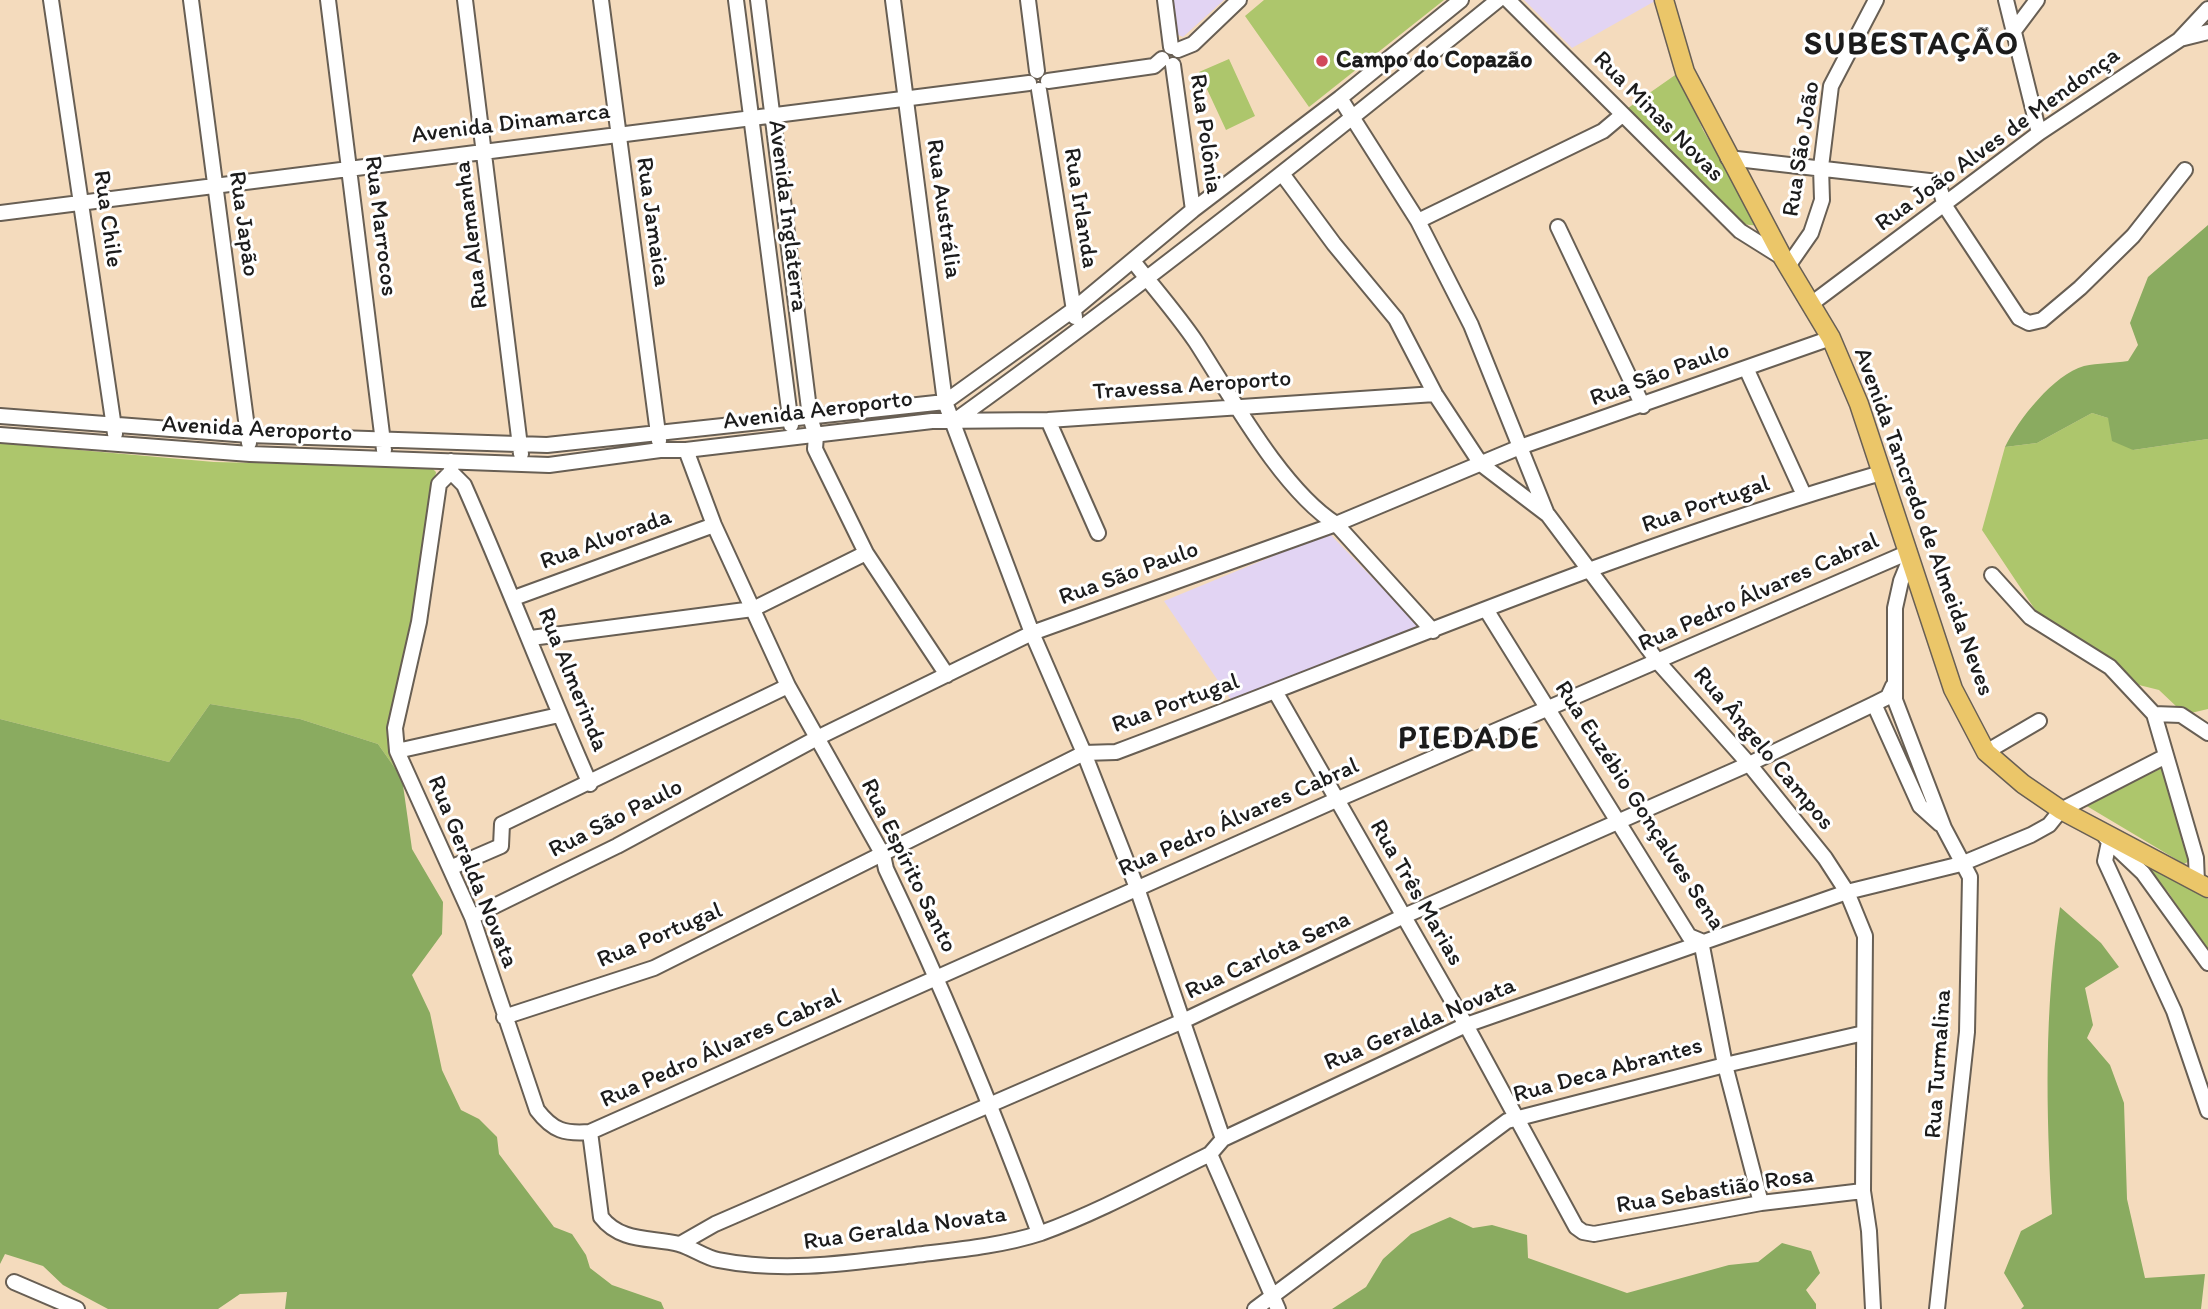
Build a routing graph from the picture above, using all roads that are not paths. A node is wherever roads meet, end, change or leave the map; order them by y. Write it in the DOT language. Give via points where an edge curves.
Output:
graph roads {
  1 [pos="51,0"];
  2 [pos="191,0"];
  3 [pos="328,0"];
  4 [pos="465,0"];
  5 [pos="601,0"];
  6 [pos="736,0"];
  7 [pos="758,0"];
  8 [pos="894,0"];
  9 [pos="1028,0"];
  10 [pos="1165,0"];
  11 [pos="1239,0"];
  12 [pos="1461,0"];
  13 [pos="1498,0"];
  14 [pos="1508,0"];
  15 [pos="1664,0"];
  16 [pos="1876,0"];
  17 [pos="2006,0"];
  18 [pos="2037,0"];
  19 [pos="2208,9"];
  20 [pos="2013,32"];
  21 [pos="2208,32"];
  22 [pos="2179,40"];
  23 [pos="1171,55"];
  24 [pos="1038,81"];
  25 [pos="905,97"];
  26 [pos="1340,98"];
  27 [pos="772,114"];
  28 [pos="1622,115"];
  29 [pos="751,117"];
  30 [pos="1353,117"];
  31 [pos="2039,132"];
  32 [pos="617,133"];
  33 [pos="484,150"];
  34 [pos="1728,158"];
  35 [pos="1821,167"];
  36 [pos="349,168"];
  37 [pos="2185,170"];
  38 [pos="1283,175"];
  39 [pos="215,187"];
  40 [pos="82,204"];
  41 [pos="1945,206"];
  42 [pos="1193,210"];
  43 [pos="0,213"];
  44 [pos="1418,221"];
  45 [pos="1558,227"];
  46 [pos="1133,261"];
  47 [pos="1785,262"];
  48 [pos="1147,279"];
  49 [pos="1811,304"];
  50 [pos="1073,310"];
  51 [pos="1080,331"];
  52 [pos="1831,338"];
  53 [pos="1746,369"];
  54 [pos="1435,394"];
  55 [pos="945,402"];
  56 [pos="1236,406"];
  57 [pos="1643,406"];
  58 [pos="0,416"];
  59 [pos="810,417"];
  60 [pos="790,419"];
  61 [pos="1048,420"];
  62 [pos="952,423"];
  63 [pos="113,426"];
  64 [pos="658,432"];
  65 [pos="0,435"];
  66 [pos="249,435"];
  67 [pos="793,437"];
  68 [pos="383,442"];
  69 [pos="816,442"];
  70 [pos="117,445"];
  71 [pos="520,446"];
  72 [pos="1520,447"];
  73 [pos="660,450"];
  74 [pos="686,450"];
  75 [pos="250,454"];
  76 [pos="386,458"];
  77 [pos="1481,464"];
  78 [pos="522,465"];
  79 [pos="451,466"];
  80 [pos="1881,473"];
  81 [pos="1804,495"];
  82 [pos="1548,515"];
  83 [pos="1336,524"];
  84 [pos="714,525"];
  85 [pos="1098,533"];
  86 [pos="866,553"];
  87 [pos="1910,556"];
  88 [pos="1589,569"];
  89 [pos="1992,575"];
  90 [pos="514,598"];
  91 [pos="752,609"];
  92 [pos="1487,611"];
  93 [pos="1433,631"];
  94 [pos="1032,633"];
  95 [pos="531,639"];
  96 [pos="1659,663"];
  97 [pos="947,675"];
  98 [pos="788,686"];
  99 [pos="1276,693"];
  100 [pos="1894,693"];
  101 [pos="1874,704"];
  102 [pos="1550,709"];
  103 [pos="2154,714"];
  104 [pos="559,715"];
  105 [pos="2039,722"];
  106 [pos="2208,733"];
  107 [pos="817,738"];
  108 [pos="397,751"];
  109 [pos="1986,752"];
  110 [pos="1084,753"];
  111 [pos="2166,756"];
  112 [pos="1749,764"];
  113 [pos="590,784"];
  114 [pos="1336,800"];
  115 [pos="2062,810"];
  116 [pos="1617,822"];
  117 [pos="1944,828"];
  118 [pos="2103,836"];
  119 [pos="883,855"];
  120 [pos="2202,856"];
  121 [pos="1961,864"];
  122 [pos="450,868"];
  123 [pos="2203,885"];
  124 [pos="1137,888"];
  125 [pos="1847,892"];
  126 [pos="472,917"];
  127 [pos="1402,917"];
  128 [pos="1702,941"];
  129 [pos="2208,963"];
  130 [pos="938,978"];
  131 [pos="504,1017"];
  132 [pos="1183,1021"];
  133 [pos="1466,1025"];
  134 [pos="1864,1034"];
  135 [pos="1725,1065"];
  136 [pos="991,1103"];
  137 [pos="2208,1111"];
  138 [pos="1518,1118"];
  139 [pos="590,1132"];
  140 [pos="1223,1139"];
  141 [pos="1210,1154"];
  142 [pos="1863,1192"];
  143 [pos="1761,1203"];
  144 [pos="1576,1227"];
  145 [pos="1039,1233"];
  146 [pos="680,1244"];
  147 [pos="14,1282"];
  148 [pos="1275,1303"];
  149 [pos="77,1309"];
  150 [pos="1255,1309"];
  151 [pos="1873,1309"];
  152 [pos="1937,1309"];
  1 -- 40 [label="street, Rua Chile"];
  2 -- 39 [label="street, Rua Japão"];
  3 -- 36 [label="street, Rua Marrocos"];
  4 -- 33 [label="street, Rua Alemanha"];
  5 -- 32 [label="street, Rua Jamaica"];
  6 -- 29 [label="street, Avenida Inglaterra"];
  7 -- 27 [label="street, Avenida Inglaterra"];
  8 -- 25 [label="street, Rua Austrália"];
  9 -- 24 [label="street, Rua Irlanda"];
  10 -- 23 [label="street, Rua Polônia"];
  11 -- 23 [label="street, Avenida Dinamarca" via="1193,44"];
  12 -- 26 [label="street, Avenida Aeroporto"];
  13 -- 30 [label="street"];
  14 -- 28 [label="street, Rua Minas Novas"];
  15 -- 34 [label="main road, Avenida Tancredo de Almeida Neves" via="1685,72"];
  16 -- 35 [label="street, Rua São João" via="1831,86"];
  17 -- 20 [label="street"];
  18 -- 20 [label="street"];
  19 -- 22 [label="street, Rua João Alves de Mendonça"];
  20 -- 31 [label="street"];
  21 -- 22 [label="street"];
  22 -- 31 [label="street, Rua João Alves de Mendonça"];
  23 -- 24 [label="street, Avenida Dinamarca" via="1154,66"];
  23 -- 42 [label="street, Rua Polônia"];
  24 -- 25 [label="street, Avenida Dinamarca"];
  24 -- 50 [label="street, Rua Irlanda"];
  25 -- 27 [label="street, Avenida Dinamarca"];
  25 -- 55 [label="street, Rua Austrália"];
  26 -- 30 [label="street"];
  26 -- 42 [label="street, Avenida Aeroporto"];
  27 -- 29 [label="street, Avenida Dinamarca"];
  27 -- 59 [label="street, Avenida Inglaterra"];
  28 -- 44 [label="street" via="1603,131"];
  28 -- 47 [label="street, Rua Minas Novas" via="1740,231"];
  29 -- 32 [label="street, Avenida Dinamarca"];
  29 -- 60 [label="street, Avenida Inglaterra"];
  30 -- 38 [label="street"];
  30 -- 44 [label="street"];
  31 -- 41 [label="street, Rua João Alves de Mendonça"];
  32 -- 33 [label="street, Avenida Dinamarca"];
  32 -- 64 [label="street, Rua Jamaica"];
  33 -- 36 [label="street, Avenida Dinamarca"];
  33 -- 71 [label="street, Rua Alemanha"];
  34 -- 35 [label="street"];
  34 -- 47 [label="main road, Avenida Tancredo de Almeida Neves"];
  35 -- 41 [label="street" via="1938,182"];
  35 -- 47 [label="street, Rua São João" via="1822,200 1811,233"];
  36 -- 39 [label="street, Avenida Dinamarca"];
  36 -- 68 [label="street, Rua Marrocos"];
  37 -- 41 [label="street" via="2133,236 2037,323 2019,318"];
  38 -- 48 [label="street"];
  38 -- 54 [label="street, Rua Ângelo Campos" via="1396,319"];
  39 -- 40 [label="street, Avenida Dinamarca"];
  39 -- 66 [label="street, Rua Japão"];
  40 -- 43 [label="street, Avenida Dinamarca"];
  40 -- 63 [label="street, Rua Chile"];
  41 -- 49 [label="street, Rua João Alves de Mendonça"];
  42 -- 46 [label="street, Avenida Aeroporto"];
  44 -- 72 [label="street" via="1471,325"];
  45 -- 57 [label="street"];
  46 -- 48 [label="street"];
  46 -- 50 [label="street, Avenida Aeroporto"];
  47 -- 49 [label="main road, Avenida Tancredo de Almeida Neves"];
  48 -- 51 [label="street"];
  48 -- 56 [label="street" via="1194,339"];
  49 -- 52 [label="main road, Avenida Tancredo de Almeida Neves"];
  50 -- 51 [label="street, Rua Irlanda"];
  50 -- 55 [label="street, Avenida Aeroporto"];
  51 -- 62 [label="street"];
  52 -- 53 [label="street, Rua São Paulo"];
  52 -- 80 [label="main road, Avenida Tancredo de Almeida Neves"];
  53 -- 57 [label="street, Rua São Paulo"];
  53 -- 81 [label="street"];
  54 -- 56 [label="street, Travessa Aeroporto"];
  54 -- 77 [label="street, Rua Ângelo Campos"];
  55 -- 59 [label="street, Avenida Aeroporto"];
  55 -- 62 [label="street, Rua Austrália"];
  56 -- 61 [label="street, Travessa Aeroporto"];
  56 -- 83 [label="street" via="1320,514"];
  57 -- 72 [label="street, Rua São Paulo"];
  58 -- 63 [label="street, Avenida Aeroporto"];
  59 -- 60 [label="street, Avenida Aeroporto"];
  59 -- 69 [label="street, Avenida Inglaterra"];
  60 -- 64 [label="street, Avenida Aeroporto"];
  60 -- 67 [label="street, Avenida Inglaterra"];
  61 -- 62 [label="street, Travessa Aeroporto"];
  61 -- 85 [label="street"];
  62 -- 69 [label="street, Avenida Aeroporto" via="932,421"];
  62 -- 94 [label="street, Rua Austrália"];
  63 -- 66 [label="street, Avenida Aeroporto"];
  63 -- 70 [label="street, Rua Chile"];
  64 -- 71 [label="street, Avenida Aeroporto"];
  64 -- 73 [label="street, Rua Jamaica"];
  65 -- 70 [label="street, Avenida Aeroporto"];
  66 -- 68 [label="street, Avenida Aeroporto"];
  66 -- 75 [label="street, Rua Japão"];
  67 -- 69 [label="street"];
  67 -- 74 [label="street, Avenida Aeroporto"];
  68 -- 71 [label="street, Avenida Aeroporto"];
  68 -- 76 [label="street, Rua Marrocos"];
  69 -- 86 [label="street, Avenida Inglaterra"];
  70 -- 75 [label="street, Avenida Aeroporto"];
  71 -- 78 [label="street, Rua Alemanha"];
  72 -- 77 [label="street, Rua São Paulo"];
  72 -- 82 [label="street"];
  73 -- 74 [label="street, Avenida Aeroporto"];
  73 -- 78 [label="street, Avenida Aeroporto" via="549,466"];
  74 -- 84 [label="street, Rua Espírito Santo"];
  75 -- 76 [label="street, Avenida Aeroporto"];
  76 -- 79 [label="street, Avenida Aeroporto"];
  77 -- 82 [label="street, Rua Ângelo Campos"];
  77 -- 83 [label="street, Rua São Paulo"];
  78 -- 79 [label="street, Avenida Aeroporto"];
  79 -- 90 [label="street, Rua Almerinda" via="464,485"];
  79 -- 108 [label="street, Rua Geralda Novata" via="439,484 419,622 395,728"];
  80 -- 81 [label="street, Rua Portugal"];
  80 -- 87 [label="main road, Avenida Tancredo de Almeida Neves"];
  81 -- 88 [label="street, Rua Portugal"];
  82 -- 88 [label="street, Rua Ângelo Campos"];
  83 -- 93 [label="street"];
  83 -- 94 [label="street, Rua São Paulo"];
  84 -- 90 [label="street, Rua Alvorada"];
  84 -- 91 [label="street, Rua Espírito Santo"];
  86 -- 91 [label="street"];
  86 -- 97 [label="street, Avenida Inglaterra"];
  87 -- 96 [label="street, Rua Pedro Álvares Cabral"];
  87 -- 100 [label="street, Rua Turmalina" via="1895,608"];
  87 -- 109 [label="main road, Avenida Tancredo de Almeida Neves" via="1953,689"];
  88 -- 92 [label="street, Rua Portugal"];
  88 -- 96 [label="street, Rua Ângelo Campos"];
  89 -- 103 [label="street" via="2030,617 2110,667"];
  90 -- 95 [label="street, Rua Almerinda"];
  91 -- 95 [label="street"];
  91 -- 98 [label="street, Rua Espírito Santo"];
  92 -- 93 [label="street, Rua Portugal"];
  92 -- 102 [label="street, Rua Euzébio Gonçalves Sena"];
  93 -- 99 [label="street, Rua Portugal"];
  94 -- 97 [label="street, Rua São Paulo"];
  94 -- 110 [label="street, Rua Austrália"];
  95 -- 104 [label="street, Rua Almerinda"];
  96 -- 102 [label="street, Rua Pedro Álvares Cabral"];
  96 -- 112 [label="street, Rua Ângelo Campos"];
  97 -- 107 [label="street, Rua São Paulo"];
  98 -- 107 [label="street, Rua Espírito Santo"];
  98 -- 113 [label="street, Rua Almerinda"];
  99 -- 110 [label="street, Rua Portugal" via="1116,752"];
  99 -- 114 [label="street, Rua Três Marias"];
  100 -- 101 [label="street"];
  100 -- 117 [label="street, Rua Turmalina"];
  101 -- 112 [label="street, Rua Carlota Sena"];
  101 -- 117 [label="street, Rua Turmalina" via="1920,806"];
  102 -- 114 [label="street, Rua Pedro Álvares Cabral"];
  102 -- 116 [label="street, Rua Euzébio Gonçalves Sena"];
  103 -- 106 [label="street" via="2181,715"];
  103 -- 111 [label="street"];
  104 -- 108 [label="street"];
  104 -- 113 [label="street, Rua Almerinda"];
  105 -- 109 [label="street"];
  107 -- 119 [label="street, Rua Espírito Santo"];
  107 -- 126 [label="street, Rua São Paulo" via="617,846"];
  108 -- 122 [label="street, Rua Geralda Novata"];
  109 -- 115 [label="main road, Avenida Tancredo de Almeida Neves"];
  110 -- 119 [label="street, Rua Portugal"];
  110 -- 124 [label="street, Rua Austrália"];
  111 -- 115 [label="street, Rua Geralda Novata"];
  111 -- 120 [label="street"];
  112 -- 116 [label="street, Rua Carlota Sena"];
  112 -- 125 [label="street, Rua Ângelo Campos"];
  113 -- 122 [label="street" via="502,824 499,848"];
  114 -- 124 [label="street, Rua Pedro Álvares Cabral"];
  114 -- 127 [label="street, Rua Três Marias"];
  115 -- 118 [label="main road, Avenida Tancredo de Almeida Neves"];
  115 -- 121 [label="street, Rua Geralda Novata" via="2049,825 2031,835"];
  116 -- 127 [label="street, Rua Carlota Sena"];
  116 -- 128 [label="street, Rua Euzébio Gonçalves Sena" via="1689,936"];
  117 -- 121 [label="street, Rua Turmalina"];
  118 -- 123 [label="main road, Avenida Tancredo de Almeida Neves"];
  118 -- 129 [label="street" via="2143,873"];
  118 -- 137 [label="street" via="2105,861 2174,1011"];
  119 -- 130 [label="street, Rua Espírito Santo"];
  119 -- 131 [label="street, Rua Portugal" via="654,968"];
  120 -- 123 [label="street"];
  121 -- 125 [label="street, Rua Geralda Novata"];
  121 -- 152 [label="street, Rua Turmalina" via="1970,877 1967,1032"];
  122 -- 126 [label="street, Rua Geralda Novata"];
  124 -- 130 [label="street, Rua Pedro Álvares Cabral"];
  124 -- 132 [label="street, Rua Austrália"];
  125 -- 128 [label="street, Rua Geralda Novata"];
  125 -- 134 [label="street, Rua Ângelo Campos" via="1865,936"];
  126 -- 131 [label="street, Rua Geralda Novata"];
  127 -- 132 [label="street, Rua Carlota Sena"];
  127 -- 133 [label="street, Rua Três Marias"];
  128 -- 133 [label="street, Rua Geralda Novata"];
  128 -- 135 [label="street, Rua Euzébio Gonçalves Sena"];
  130 -- 136 [label="street, Rua Espírito Santo"];
  130 -- 139 [label="street, Rua Pedro Álvares Cabral"];
  131 -- 139 [label="street, Rua Geralda Novata" via="537,1110 555,1130"];
  132 -- 136 [label="street, Rua Carlota Sena"];
  132 -- 140 [label="street, Rua Austrália"];
  133 -- 138 [label="street, Rua Três Marias"];
  133 -- 140 [label="street, Rua Geralda Novata"];
  134 -- 135 [label="street, Rua Deca Abrantes"];
  134 -- 142 [label="street, Rua Ângelo Campos"];
  135 -- 138 [label="street, Rua Deca Abrantes"];
  135 -- 143 [label="street, Rua Euzébio Gonçalves Sena"];
  136 -- 145 [label="street, Rua Espírito Santo"];
  136 -- 146 [label="street, Rua Carlota Sena" via="715,1224"];
  138 -- 144 [label="street, Rua Três Marias"];
  138 -- 148 [label="street, Rua Deca Abrantes" via="1507,1121"];
  139 -- 146 [label="street, Rua Geralda Novata" via="598,1210 606,1224 634,1238"];
  140 -- 141 [label="street, Rua Geralda Novata"];
  141 -- 145 [label="street, Rua Geralda Novata"];
  141 -- 148 [label="street"];
  142 -- 143 [label="street, Rua Sebastião Rosa"];
  142 -- 151 [label="street, Rua Ângelo Campos"];
  143 -- 144 [label="street, Rua Sebastião Rosa" via="1594,1234"];
  145 -- 146 [label="street, Rua Geralda Novata" via="964,1249 784,1268 712,1258"];
  147 -- 149 [label="street"];
  148 -- 150 [label="street, Rua Deca Abrantes"];
}
